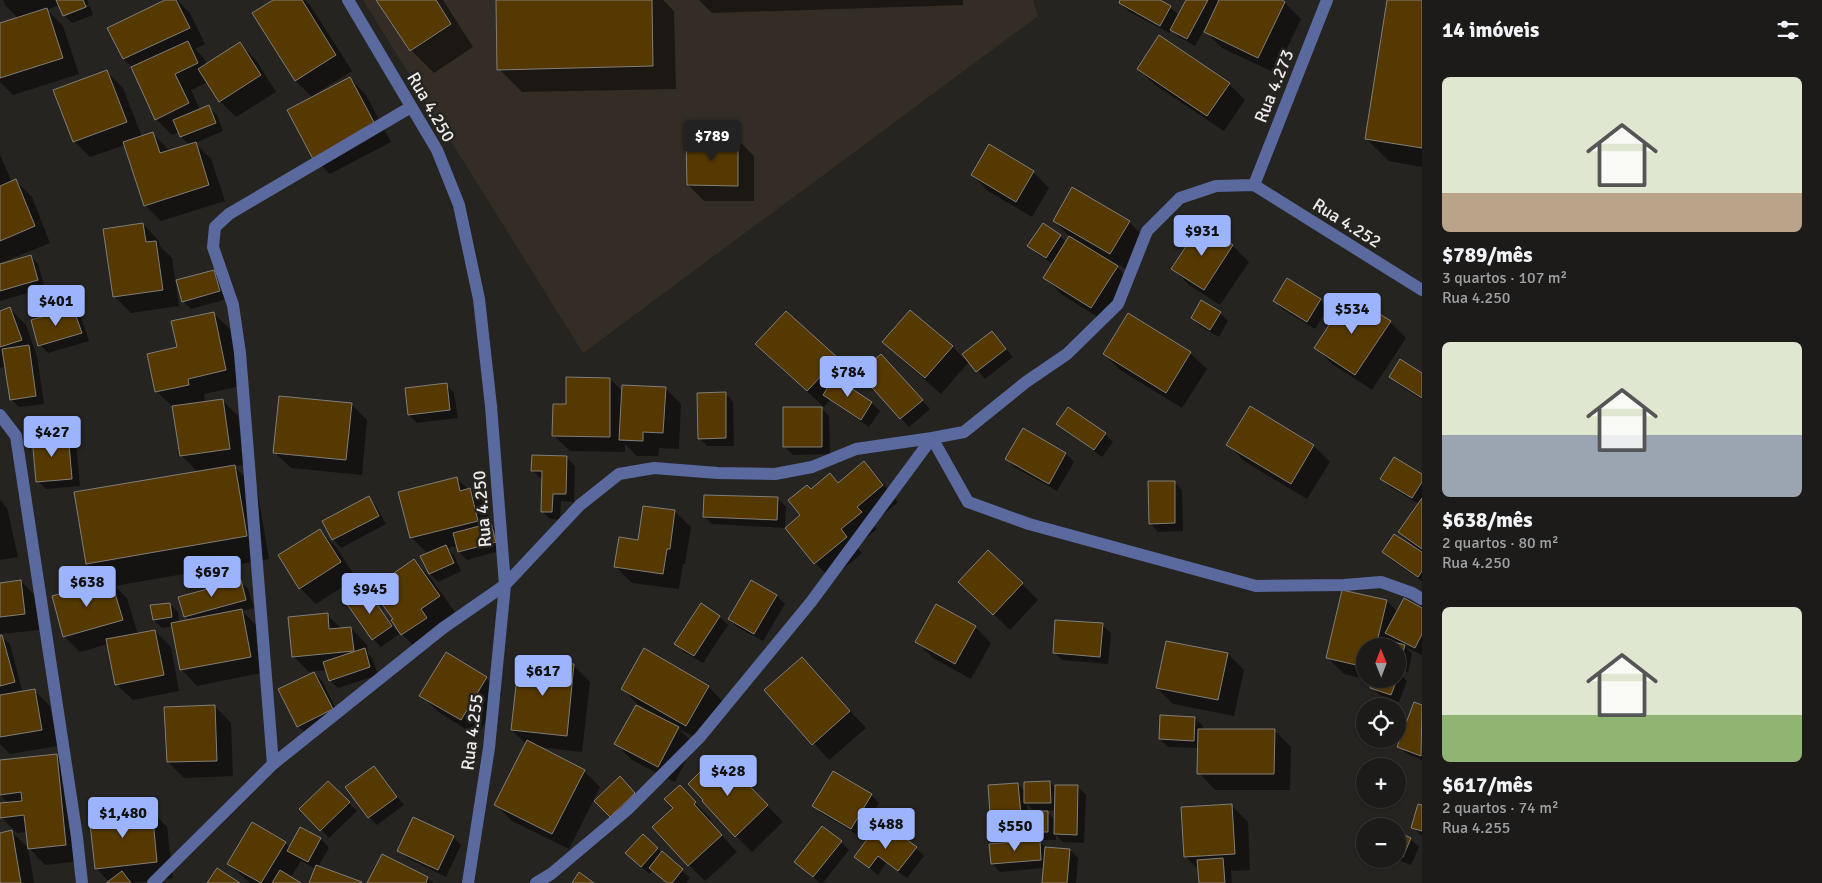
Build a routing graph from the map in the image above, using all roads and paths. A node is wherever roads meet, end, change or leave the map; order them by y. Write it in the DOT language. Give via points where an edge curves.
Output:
graph roads {
  1 [pos="348,0"];
  2 [pos="1327,0"];
  3 [pos="411,107"];
  4 [pos="1254,185"];
  5 [pos="1422,290"];
  6 [pos="0,415"];
  7 [pos="932,438"];
  8 [pos="505,584"];
  9 [pos="1422,599"];
  10 [pos="273,764"];
  11 [pos="82,883"];
  12 [pos="153,883"];
  13 [pos="468,883"];
  14 [pos="536,883"];
  1 -- 3 [label="street, Rua 4.250"];
  2 -- 4 [label="street, Rua 4.273"];
  3 -- 8 [label="street, Rua 4.250" via="436,150 460,205 479,299"];
  3 -- 10 [label="street" via="229,214 215,227 213,247 233,305 240,353"];
  4 -- 5 [label="street, Rua 4.252"];
  4 -- 7 [label="street" via="1216,186 1180,198 1147,231 1118,304 1067,354 964,432"];
  6 -- 11 [label="street" via="16,436"];
  7 -- 8 [label="street" via="856,449 812,467 775,474 654,468 619,474 580,505"];
  7 -- 9 [label="street" via="968,502 1029,524 1256,586 1381,582"];
  7 -- 14 [label="street" via="811,602 700,737 627,810"];
  8 -- 10 [label="street" via="443,628"];
  8 -- 13 [label="street, Rua 4.255" via="488,748"];
  10 -- 12 [label="street"];
}
